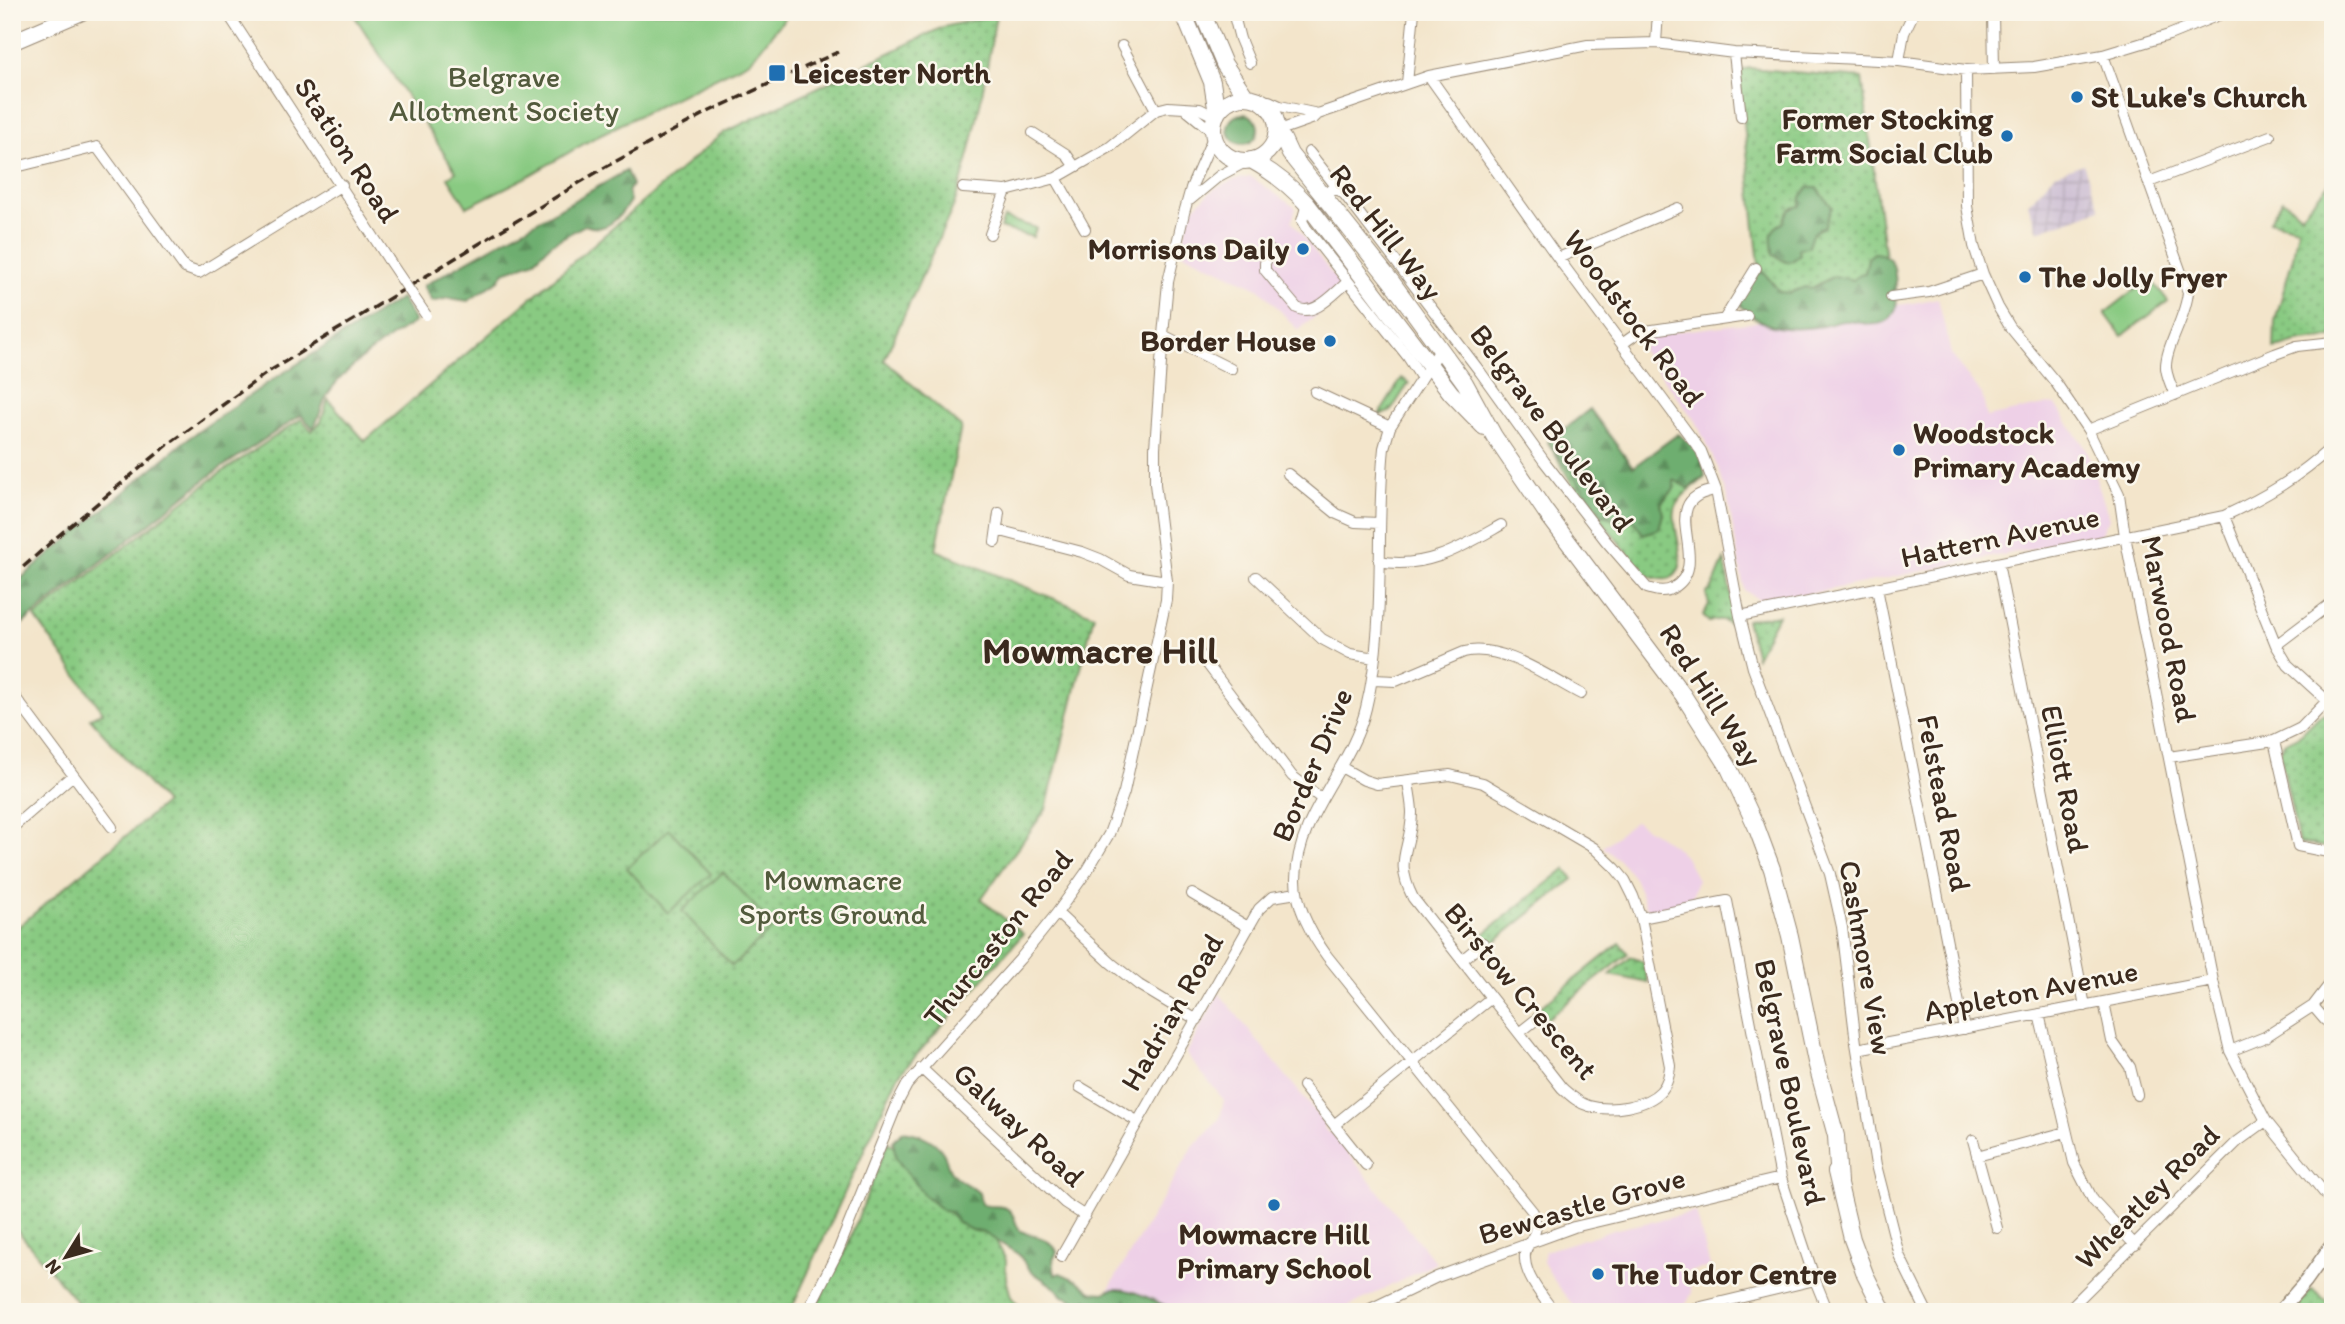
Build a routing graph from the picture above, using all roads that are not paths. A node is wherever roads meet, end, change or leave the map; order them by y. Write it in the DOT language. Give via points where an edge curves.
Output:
graph roads {
  1 [pos="82,12"];
  2 [pos="227,12"];
  3 [pos="1183,12"];
  4 [pos="1202,12"];
  5 [pos="1233,12"];
  6 [pos="1414,12"];
  7 [pos="1658,12"];
  8 [pos="1914,12"];
  9 [pos="1993,12"];
  10 [pos="2226,12"];
  11 [pos="2328,12"];
  12 [pos="2333,16"];
  13 [pos="12,42"];
  14 [pos="1656,43"];
  15 [pos="1122,46"];
  16 [pos="1734,53"];
  17 [pos="2103,55"];
  18 [pos="1899,61"];
  19 [pos="1250,63"];
  20 [pos="1994,69"];
  21 [pos="1966,70"];
  22 [pos="1429,76"];
  23 [pos="1407,83"];
  24 [pos="1247,97"];
  25 [pos="1263,103"];
  26 [pos="1184,108"];
  27 [pos="1156,110"];
  28 [pos="1318,114"];
  29 [pos="1741,117"];
  30 [pos="1215,124"];
  31 [pos="1033,133"];
  32 [pos="1276,133"];
  33 [pos="2270,136"];
  34 [pos="1309,152"];
  35 [pos="1250,160"];
  36 [pos="1075,167"];
  37 [pos="12,168"];
  38 [pos="1056,178"];
  39 [pos="2149,182"];
  40 [pos="342,185"];
  41 [pos="963,188"];
  42 [pos="1339,190"];
  43 [pos="1006,191"];
  44 [pos="1322,195"];
  45 [pos="1190,200"];
  46 [pos="1307,204"];
  47 [pos="1678,208"];
  48 [pos="1085,229"];
  49 [pos="990,234"];
  50 [pos="1271,251"];
  51 [pos="1558,258"];
  52 [pos="1756,268"];
  53 [pos="1983,274"];
  54 [pos="1348,282"];
  55 [pos="1891,297"];
  56 [pos="426,315"];
  57 [pos="1747,316"];
  58 [pos="1725,318"];
  59 [pos="1163,335"];
  60 [pos="2333,342"];
  61 [pos="1622,344"];
  62 [pos="1435,356"];
  63 [pos="1231,369"];
  64 [pos="1421,377"];
  65 [pos="1315,392"];
  66 [pos="2175,394"];
  67 [pos="1390,427"];
  68 [pos="2088,430"];
  69 [pos="2333,446"];
  70 [pos="1288,474"];
  71 [pos="1716,490"];
  72 [pos="999,513"];
  73 [pos="2224,516"];
  74 [pos="1379,523"];
  75 [pos="1501,525"];
  76 [pos="997,530"];
  77 [pos="2125,536"];
  78 [pos="995,542"];
  79 [pos="1380,561"];
  80 [pos="1998,563"];
  81 [pos="1167,581"];
  82 [pos="1877,588"];
  83 [pos="1255,592"];
  84 [pos="2333,602"];
  85 [pos="1740,616"];
  86 [pos="2276,645"];
  87 [pos="1199,653"];
  88 [pos="1375,657"];
  89 [pos="1373,680"];
  90 [pos="12,692"];
  91 [pos="1581,694"];
  92 [pos="2329,704"];
  93 [pos="2274,741"];
  94 [pos="2169,757"];
  95 [pos="1341,767"];
  96 [pos="73,775"];
  97 [pos="1408,781"];
  98 [pos="1322,799"];
  99 [pos="112,827"];
  100 [pos="12,828"];
  101 [pos="2333,853"];
  102 [pos="1297,893"];
  103 [pos="1192,894"];
  104 [pos="1057,913"];
  105 [pos="1641,918"];
  106 [pos="1248,927"];
  107 [pos="1483,943"];
  108 [pos="1462,960"];
  109 [pos="2333,980"];
  110 [pos="2213,981"];
  111 [pos="1491,998"];
  112 [pos="2104,1002"];
  113 [pos="2085,1006"];
  114 [pos="2313,1006"];
  115 [pos="2039,1014"];
  116 [pos="1538,1018"];
  117 [pos="1197,1020"];
  118 [pos="2333,1025"];
  119 [pos="1964,1028"];
  120 [pos="1519,1033"];
  121 [pos="1857,1049"];
  122 [pos="2230,1051"];
  123 [pos="1412,1061"];
  124 [pos="921,1068"];
  125 [pos="1303,1086"];
  126 [pos="1080,1087"];
  127 [pos="2137,1095"];
  128 [pos="1138,1121"];
  129 [pos="2266,1122"];
  130 [pos="1334,1125"];
  131 [pos="2066,1132"];
  132 [pos="1973,1140"];
  133 [pos="1977,1156"];
  134 [pos="1366,1165"];
  135 [pos="1781,1178"];
  136 [pos="2333,1199"];
  137 [pos="1085,1216"];
  138 [pos="1997,1228"];
  139 [pos="2333,1242"];
  140 [pos="1531,1243"];
  141 [pos="2135,1245"];
  142 [pos="1061,1257"];
  143 [pos="1815,1280"];
  144 [pos="807,1312"];
  145 [pos="1364,1312"];
  146 [pos="1555,1312"];
  147 [pos="1680,1312"];
  148 [pos="1828,1312"];
  149 [pos="1884,1312"];
  150 [pos="1927,1312"];
  151 [pos="2066,1312"];
  152 [pos="2279,1312"];
  1 -- 13 [label="highway"];
  2 -- 40 [label="street, Station Road"];
  3 -- 30 [label="highway" via="1212,82"];
  4 -- 24 [label="highway" via="1224,64"];
  5 -- 19 [label="street"];
  6 -- 23 [label="street"];
  7 -- 14 [label="street"];
  8 -- 18 [label="street"];
  9 -- 20 [label="street"];
  10 -- 17 [label="street"];
  11 -- 12 [label="street"];
  14 -- 16 [label="street"];
  14 -- 22 [label="street" via="1588,45"];
  15 -- 27 [label="street"];
  16 -- 18 [label="street"];
  16 -- 29 [label="street"];
  17 -- 20 [label="street"];
  17 -- 39 [label="street"];
  18 -- 21 [label="street"];
  20 -- 21 [label="street"];
  21 -- 53 [label="street, Marwood Road" via="1968,206"];
  22 -- 23 [label="street"];
  22 -- 51 [label="street, Woodstock Road"];
  23 -- 28 [label="street"];
  24 -- 25 [label="highway"];
  24 -- 30 [label="highway" via="1229,101"];
  25 -- 28 [label="street"];
  25 -- 32 [label="highway" via="1273,113"];
  26 -- 27 [label="street"];
  26 -- 30 [label="street"];
  26 -- 30 [label="street" via="1200,109"];
  27 -- 36 [label="street" via="1110,147"];
  28 -- 32 [label="street"];
  30 -- 35 [label="highway" via="1217,144 1230,157"];
  30 -- 45 [label="street"];
  31 -- 36 [label="street" via="1066,154"];
  32 -- 35 [label="highway" via="1268,151"];
  32 -- 44 [label="highway, Red Hill Way"];
  33 -- 39 [label="street"];
  34 -- 42 [label="street"];
  35 -- 45 [label="street" via="1219,176"];
  35 -- 46 [label="highway, Red Hill Way" via="1277,176"];
  36 -- 38 [label="street"];
  37 -- 40 [label="street" via="97,147 185,268 199,272"];
  38 -- 43 [label="street"];
  38 -- 48 [label="street"];
  39 -- 66 [label="street" via="2188,292 2166,367"];
  40 -- 56 [label="street, Station Road, bridge"];
  41 -- 43 [label="street"];
  42 -- 44 [label="street"];
  42 -- 71 [label="street, Belgrave Boulevard" via="1598,531 1647,588 1669,591 1687,576 1691,564 1684,515 1697,497"];
  43 -- 49 [label="street"];
  44 -- 62 [label="highway, Red Hill Way" via="1391,281"];
  45 -- 59 [label="street, Thurcaston Road" via="1168,282"];
  46 -- 54 [label="street" via="1302,222"];
  46 -- 62 [label="highway, Red Hill Way"];
  47 -- 51 [label="street"];
  50 -- 54 [label="street" via="1265,270 1301,310 1312,310"];
  51 -- 61 [label="street, Woodstock Road"];
  52 -- 58 [label="street"];
  53 -- 55 [label="street" via="1929,292"];
  53 -- 68 [label="street, Marwood Road" via="2010,327"];
  54 -- 64 [label="street"];
  57 -- 58 [label="street"];
  58 -- 61 [label="street" via="1639,332"];
  59 -- 63 [label="street"];
  59 -- 81 [label="street, Thurcaston Road" via="1154,448"];
  60 -- 66 [label="street" via="2297,346"];
  61 -- 71 [label="street, Woodstock Road" via="1701,451"];
  62 -- 64 [label="street, Border Drive"];
  62 -- 149 [label="highway, Red Hill Way" via="1465,383 1494,436 1683,695 1728,766 1772,869 1816,1062 1822,1120 1852,1239"];
  64 -- 67 [label="street, Border Drive"];
  65 -- 67 [label="street"];
  66 -- 68 [label="street"];
  67 -- 74 [label="street, Border Drive" via="1384,448"];
  68 -- 77 [label="street, Marwood Road" via="2119,494"];
  69 -- 73 [label="street, Hattern Avenue" via="2268,495"];
  70 -- 74 [label="street" via="1337,514 1354,523"];
  71 -- 85 [label="street, Woodstock Road"];
  72 -- 76 [label="street"];
  73 -- 77 [label="street, Hattern Avenue"];
  73 -- 86 [label="street"];
  74 -- 79 [label="street, Border Drive"];
  75 -- 79 [label="street" via="1438,558 1417,563"];
  76 -- 78 [label="street"];
  76 -- 81 [label="street" via="1082,552 1129,575"];
  77 -- 80 [label="street, Hattern Avenue"];
  77 -- 94 [label="street, Marwood Road"];
  79 -- 88 [label="street, Border Drive"];
  80 -- 82 [label="street, Hattern Avenue"];
  80 -- 113 [label="street, Elliott Road"];
  81 -- 104 [label="street, Thurcaston Road" via="1167,600 1124,792 1110,834"];
  82 -- 85 [label="street, Hattern Avenue"];
  82 -- 119 [label="street, Felstead Road"];
  83 -- 88 [label="street" via="1260,580 1335,648"];
  84 -- 86 [label="street"];
  85 -- 121 [label="street, Cashmore View" via="1752,668 1830,874 1842,927"];
  86 -- 92 [label="street" via="2288,665"];
  87 -- 98 [label="street" via="1292,776"];
  88 -- 89 [label="street, Border Drive"];
  89 -- 91 [label="street" via="1396,681 1464,652 1488,650"];
  89 -- 95 [label="street, Border Drive" via="1357,737"];
  90 -- 96 [label="street"];
  92 -- 93 [label="street" via="2301,728"];
  93 -- 94 [label="street"];
  93 -- 101 [label="street" via="2298,846"];
  94 -- 110 [label="street, Marwood Road"];
  95 -- 97 [label="street, Birstow Crescent" via="1377,784"];
  95 -- 98 [label="street, Border Drive"];
  96 -- 99 [label="street"];
  96 -- 100 [label="street"];
  97 -- 105 [label="street, Birstow Crescent" via="1450,775 1468,778 1573,835 1615,868"];
  97 -- 108 [label="street, Birstow Crescent" via="1412,813 1402,867 1405,882"];
  98 -- 102 [label="street, Border Drive" via="1301,845"];
  102 -- 106 [label="street, Hadrian Road" via="1272,897"];
  102 -- 123 [label="street, Border Drive" via="1315,940"];
  103 -- 106 [label="street, Hadrian Road"];
  104 -- 117 [label="street" via="1139,985"];
  104 -- 124 [label="street, Thurcaston Road"];
  105 -- 120 [label="street, Birstow Crescent" via="1670,1066 1662,1090 1645,1102 1614,1108 1587,1105 1562,1088"];
  105 -- 135 [label="street, Belgrave Boulevard" via="1727,901"];
  106 -- 117 [label="street, Hadrian Road"];
  107 -- 108 [label="street"];
  108 -- 111 [label="street, Birstow Crescent"];
  109 -- 114 [label="street"];
  110 -- 112 [label="street, Appleton Avenue"];
  110 -- 122 [label="street, Marwood Road"];
  111 -- 120 [label="street, Birstow Crescent"];
  111 -- 123 [label="street"];
  112 -- 113 [label="street, Appleton Avenue"];
  112 -- 127 [label="street" via="2112,1041 2130,1067"];
  113 -- 115 [label="street, Appleton Avenue"];
  114 -- 118 [label="street"];
  114 -- 122 [label="street" via="2265,1037"];
  115 -- 119 [label="street, Appleton Avenue"];
  115 -- 131 [label="street"];
  116 -- 120 [label="street"];
  117 -- 128 [label="street, Hadrian Road"];
  119 -- 121 [label="street, Appleton Avenue"];
  121 -- 150 [label="street, Cashmore View" via="1876,1165 1899,1255"];
  122 -- 129 [label="street, Marwood Road"];
  123 -- 130 [label="street"];
  123 -- 140 [label="street, Border Drive" via="1534,1212 1537,1223"];
  124 -- 137 [label="street, Galway Road" via="1065,1203"];
  124 -- 144 [label="street, Thurcaston Road" via="898,1102 838,1251"];
  125 -- 130 [label="street"];
  126 -- 128 [label="street, Hadrian Road"];
  128 -- 137 [label="street, Hadrian Road"];
  129 -- 136 [label="street, Marwood Road"];
  129 -- 141 [label="street, Wheatley Road" via="2237,1142"];
  130 -- 134 [label="street"];
  131 -- 133 [label="street"];
  131 -- 141 [label="street" via="2074,1163 2093,1200"];
  132 -- 133 [label="street"];
  133 -- 138 [label="street"];
  135 -- 140 [label="street, Bewcastle Grove" via="1613,1217"];
  135 -- 143 [label="street, Belgrave Boulevard"];
  137 -- 142 [label="street, Hadrian Road"];
  139 -- 152 [label="street"];
  140 -- 145 [label="street, Bewcastle Grove" via="1437,1277"];
  140 -- 146 [label="street, Border Drive" via="1527,1268"];
  141 -- 151 [label="street, Wheatley Road"];
  143 -- 147 [label="street"];
  143 -- 148 [label="street, Belgrave Boulevard"];
}
